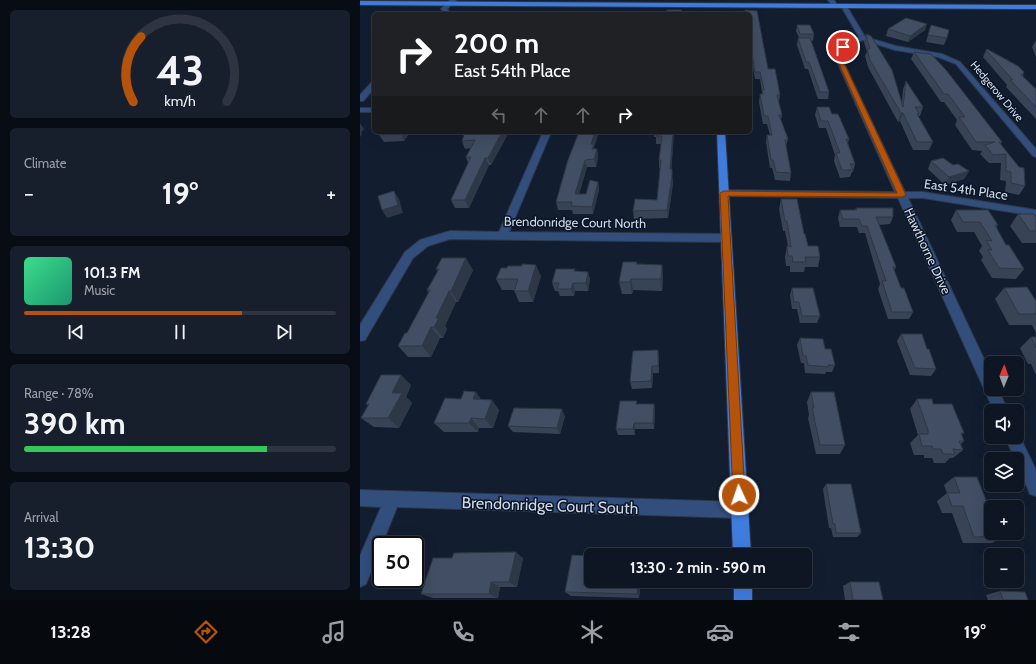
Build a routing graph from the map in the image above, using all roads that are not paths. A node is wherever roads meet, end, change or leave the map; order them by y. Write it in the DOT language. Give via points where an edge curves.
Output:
graph roads {
  1 [pos="831,0"];
  2 [pos="451,2"];
  3 [pos="360,3"];
  4 [pos="813,3"];
  5 [pos="718,5"];
  6 [pos="835,6"];
  7 [pos="844,6"];
  8 [pos="1036,7"];
  9 [pos="446,12"];
  10 [pos="718,12"];
  11 [pos="863,38"];
  12 [pos="372,87"];
  13 [pos="360,99"];
  14 [pos="360,110"];
  15 [pos="372,110"];
  16 [pos="546,134"];
  17 [pos="721,134"];
  18 [pos="1036,154"];
  19 [pos="724,193"];
  20 [pos="902,195"];
  21 [pos="1036,213"];
  22 [pos="502,236"];
  23 [pos="726,238"];
  24 [pos="360,336"];
  25 [pos="998,404"];
  26 [pos="1016,444"];
  27 [pos="1036,488"];
  28 [pos="360,498"];
  29 [pos="392,500"];
  30 [pos="740,510"];
  31 [pos="742,548"];
  32 [pos="360,578"];
  33 [pos="743,588"];
  34 [pos="743,600"];
  1 -- 6 [label="street"];
  2 -- 3 [label="main road"];
  2 -- 5 [label="main road" via="711,7"];
  2 -- 9 [label="street" via="444,10"];
  4 -- 5 [label="main road"];
  4 -- 6 [label="main road"];
  5 -- 10 [label="main road"];
  6 -- 7 [label="main road"];
  7 -- 8 [label="main road"];
  7 -- 11 [label="street"];
  11 -- 18 [label="street, Hedgerow Drive" via="895,48 940,55 958,63"];
  11 -- 20 [label="street, Hawthorne Drive" via="842,48 839,58"];
  12 -- 13 [label="street"];
  14 -- 15 [label="street"];
  16 -- 22 [label="street"];
  17 -- 19 [label="main road"];
  19 -- 20 [label="street, East 54th Place"];
  19 -- 23 [label="main road"];
  20 -- 21 [label="street, East 54th Place" via="935,196"];
  20 -- 25 [label="street, Hawthorne Drive"];
  22 -- 23 [label="street, Brendonridge Court North"];
  22 -- 24 [label="street, Brendonridge Court North" via="450,235 424,243 409,255"];
  23 -- 30 [label="main road"];
  26 -- 27 [label="street"];
  28 -- 29 [label="street, Brendonridge Court South"];
  29 -- 30 [label="street, Brendonridge Court South"];
  29 -- 32 [label="street"];
  30 -- 31 [label="main road"];
  33 -- 34 [label="main road"];
}
